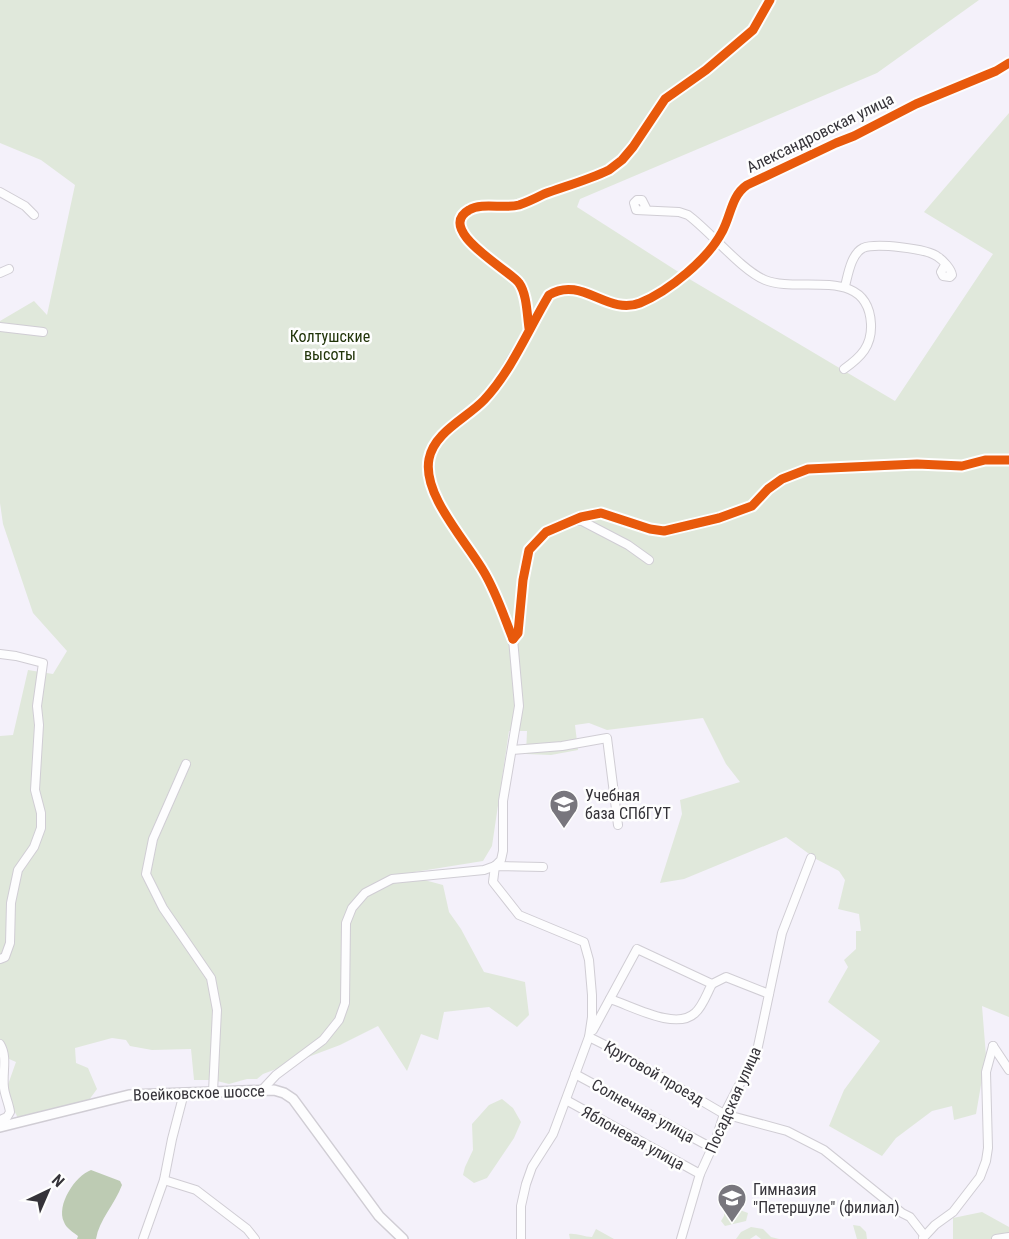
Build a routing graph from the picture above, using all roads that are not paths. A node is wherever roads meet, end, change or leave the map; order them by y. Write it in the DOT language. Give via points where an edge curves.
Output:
graph roads {
  1 [pos="770,0"];
  2 [pos="1009,63"];
  3 [pos="0,192"];
  4 [pos="646,210"];
  5 [pos="34,215"];
  6 [pos="718,240"];
  7 [pos="945,265"];
  8 [pos="9,269"];
  9 [pos="0,273"];
  10 [pos="845,286"];
  11 [pos="0,327"];
  12 [pos="529,328"];
  13 [pos="43,332"];
  14 [pos="844,369"];
  15 [pos="649,560"];
  16 [pos="513,639"];
  17 [pos="0,654"];
  18 [pos="512,750"];
  19 [pos="186,764"];
  20 [pos="618,825"];
  21 [pos="811,858"];
  22 [pos="495,866"];
  23 [pos="543,867"];
  24 [pos="0,959"];
  25 [pos="712,984"];
  26 [pos="769,994"];
  27 [pos="610,999"];
  28 [pos="589,1037"];
  29 [pos="0,1044"];
  30 [pos="1009,1071"];
  31 [pos="575,1074"];
  32 [pos="262,1090"];
  33 [pos="213,1092"];
  34 [pos="184,1093"];
  35 [pos="566,1100"];
  36 [pos="724,1114"];
  37 [pos="0,1120"];
  38 [pos="0,1127"];
  39 [pos="712,1148"];
  40 [pos="700,1174"];
  41 [pos="164,1180"];
  42 [pos="923,1237"];
  43 [pos="1009,1237"];
  44 [pos="143,1239"];
  45 [pos="255,1239"];
  46 [pos="403,1239"];
  47 [pos="521,1239"];
  48 [pos="681,1239"];
  49 [pos="996,1239"];
  1 -- 12 [label="street" via="753,30 665,99 633,147 609,170 521,204 465,212 461,227 467,239 519,282"];
  2 -- 6 [label="street, Александровская улица" via="747,185 739,190"];
  3 -- 5 [label="street"];
  4 -- 6 [label="street" via="688,214"];
  6 -- 10 [label="street" via="765,280"];
  6 -- 12 [label="street, Александровская улица" via="684,275 639,303 624,307 587,293 561,289 549,295"];
  7 -- 10 [label="street" via="937,256 924,251 863,248 854,257"];
  8 -- 9 [label="street"];
  10 -- 14 [label="street" via="865,303 872,326 866,349"];
  11 -- 13 [label="street"];
  12 -- 16 [label="street, Александровская улица" via="494,389 433,447 429,467 446,515 489,580"];
  15 -- 16 [label="street" via="582,520 553,528 530,550 518,633"];
  16 -- 18 [label="street" via="519,706"];
  17 -- 24 [label="street" via="43,663 37,706 35,790 41,828 18,870 11,903 10,943 5,957"];
  18 -- 20 [label="street" via="608,738"];
  18 -- 22 [label="street" via="503,801 503,851"];
  19 -- 33 [label="street" via="153,839 146,874 163,908 211,978 217,1010"];
  21 -- 26 [label="street, Посадская улица" via="782,933"];
  22 -- 23 [label="street"];
  22 -- 28 [label="street" via="493,882 519,915 584,942 592,995"];
  22 -- 32 [label="street" via="392,879 365,893 346,923 345,1003 339,1020 323,1040"];
  25 -- 26 [label="street, Круговой проезд" via="726,977"];
  25 -- 27 [label="street" via="696,1012 685,1019 661,1018"];
  25 -- 27 [label="street, Круговой проезд" via="637,949"];
  26 -- 36 [label="street, Посадская улица" via="757,1051"];
  27 -- 28 [label="street, Круговой проезд"];
  28 -- 31 [label="street"];
  28 -- 36 [label="street, Круговой проезд"];
  29 -- 37 [label="street" via="10,1113"];
  30 -- 42 [label="street" via="993,1046 986,1072 986,1161 980,1177 953,1212"];
  31 -- 35 [label="street"];
  31 -- 39 [label="street, Солнечная улица"];
  32 -- 33 [label="street, Воейковское шоссе"];
  32 -- 46 [label="street, Воейковское шоссе" via="293,1098 379,1216"];
  33 -- 34 [label="street, Воейковское шоссе"];
  34 -- 38 [label="street, Воейковское шоссе" via="129,1095"];
  34 -- 41 [label="street"];
  35 -- 40 [label="street, Яблоневая улица"];
  35 -- 47 [label="street" via="526,1184"];
  36 -- 39 [label="street, Посадская улица"];
  36 -- 42 [label="street, Круговой проезд" via="787,1131 824,1150 910,1217"];
  39 -- 40 [label="street, Посадская улица"];
  40 -- 48 [label="street, Посадская улица"];
  41 -- 44 [label="street"];
  41 -- 45 [label="street" via="196,1190"];
  43 -- 49 [label="street"];
}
